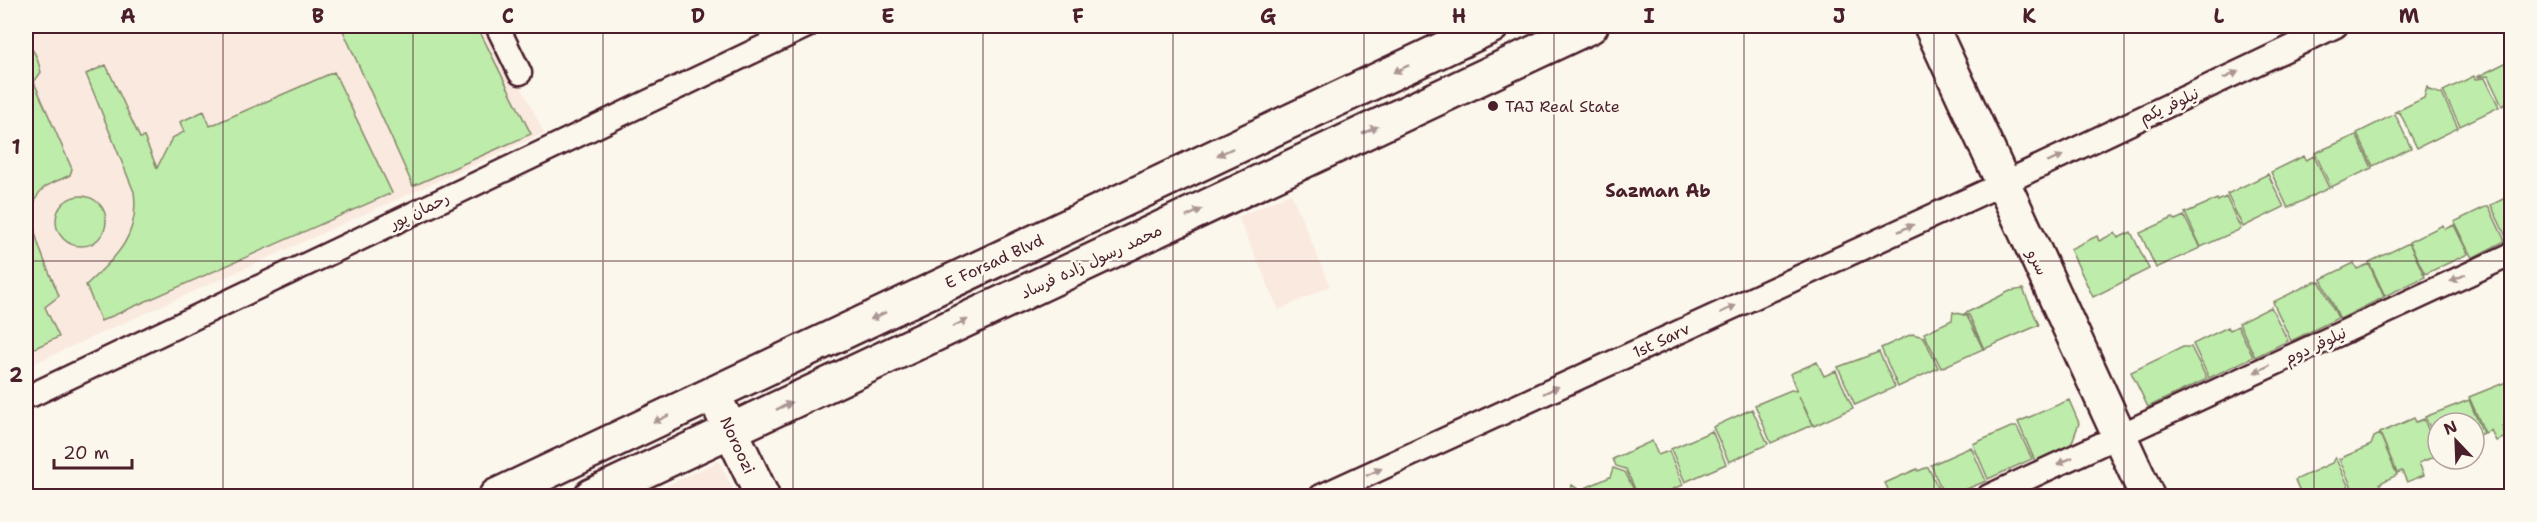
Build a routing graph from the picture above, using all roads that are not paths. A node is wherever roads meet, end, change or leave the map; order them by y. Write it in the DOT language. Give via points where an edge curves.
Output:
graph roads {
  1 [pos="496,26"];
  2 [pos="807,26"];
  3 [pos="1492,26"];
  4 [pos="1591,26"];
  5 [pos="1931,26"];
  6 [pos="2336,26"];
  7 [pos="1431,38"];
  8 [pos="519,73"];
  9 [pos="1456,90"];
  10 [pos="2002,184"];
  11 [pos="1113,205"];
  12 [pos="1131,242"];
  13 [pos="2511,254"];
  14 [pos="714,394"];
  15 [pos="32,395"];
  16 [pos="731,430"];
  17 [pos="2118,436"];
  18 [pos="496,496"];
  19 [pos="591,496"];
  20 [pos="762,496"];
  21 [pos="1321,496"];
  22 [pos="1989,496"];
  23 [pos="2147,496"];
  1 -- 8 [label="street"];
  2 -- 15 [label="street, رحمان پور"];
  3 -- 7 [label="street, E Forsad Blvd"];
  4 -- 9 [label="street, محمد رسول زاده فرساد"];
  5 -- 10 [label="street, سرو"];
  10 -- 6 [label="street, نیلوفر یکم, one-way"];
  7 -- 9 [label="street"];
  7 -- 11 [label="street, E Forsad Blvd, one-way"];
  12 -- 9 [label="street, محمد رسول زاده فرساد, one-way"];
  10 -- 17 [label="street, سرو"];
  21 -- 10 [label="street, 1st Sarv, one-way"];
  11 -- 12 [label="street"];
  11 -- 14 [label="street, E Forsad Blvd, one-way"];
  16 -- 12 [label="street, محمد رسول زاده فرساد, one-way"];
  13 -- 17 [label="street, نیلوفر دوم, one-way"];
  14 -- 16 [label="street, Noroozi"];
  14 -- 18 [label="street, E Forsad Blvd, one-way"];
  16 -- 19 [label="street, محمد رسول زاده فرساد"];
  16 -- 20 [label="street, Noroozi"];
  17 -- 22 [label="street, نیلوفر دوم, one-way"];
  17 -- 23 [label="street, سرو"];
}
